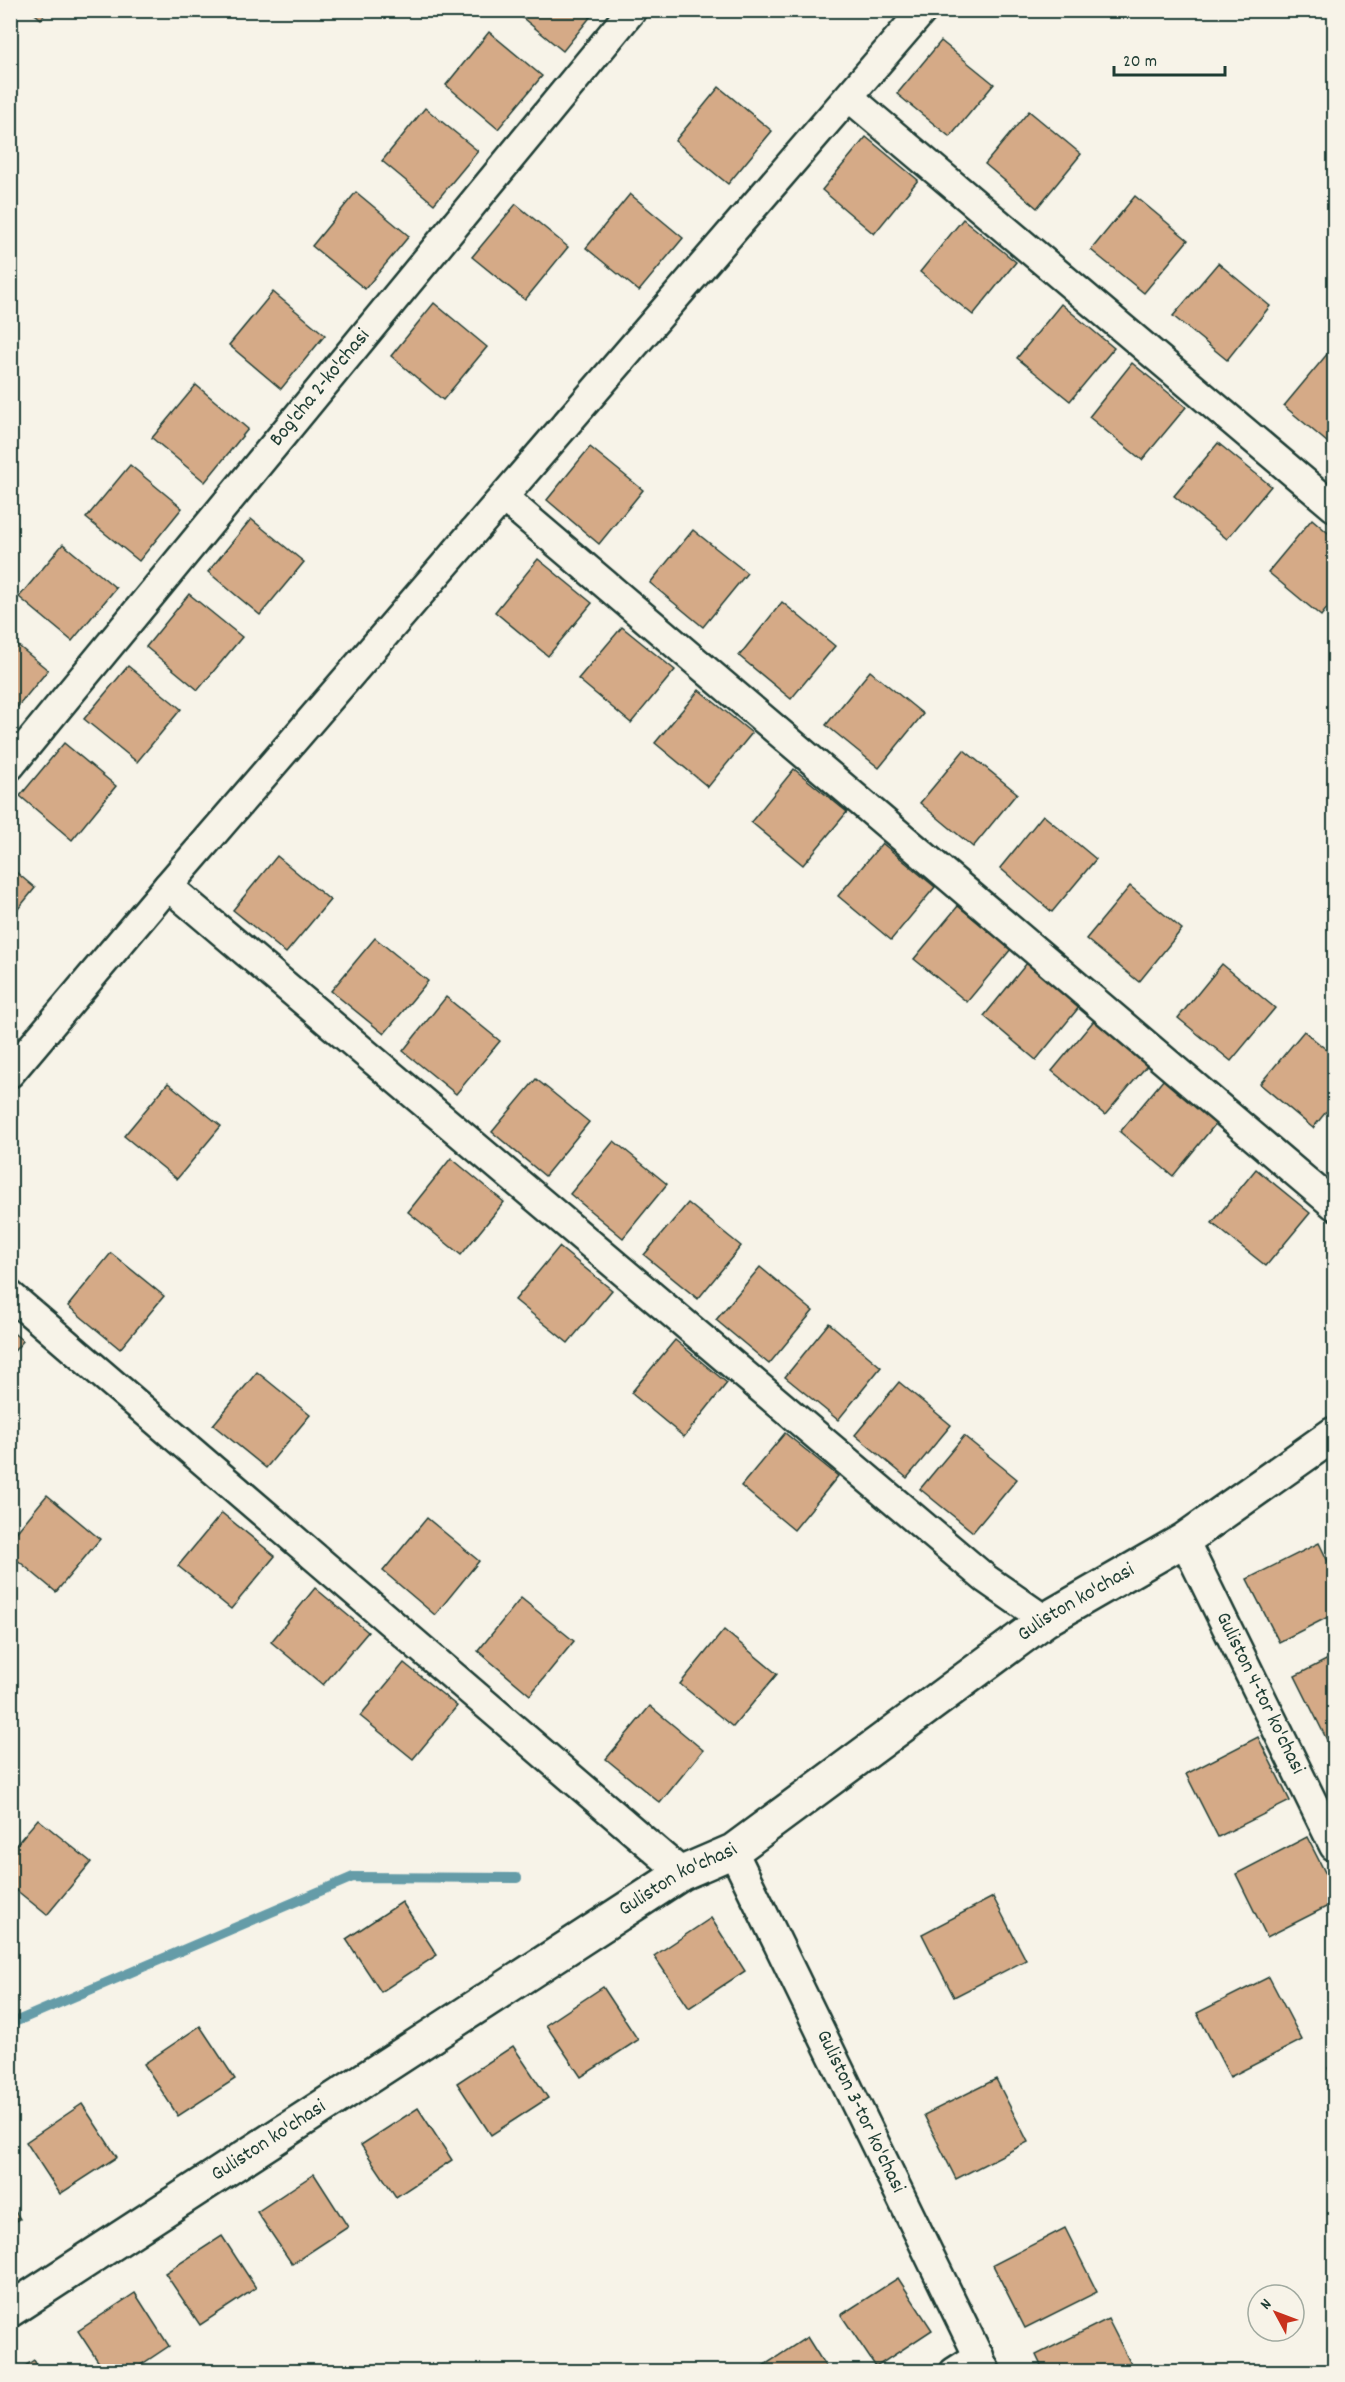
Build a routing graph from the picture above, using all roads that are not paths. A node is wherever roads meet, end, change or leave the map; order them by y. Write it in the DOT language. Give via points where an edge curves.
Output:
graph roads {
  1 [pos="632,10"];
  2 [pos="923,10"];
  3 [pos="849,97"];
  4 [pos="504,498"];
  5 [pos="1335,507"];
  6 [pos="10,766"];
  7 [pos="168,886"];
  8 [pos="10,1073"];
  9 [pos="1335,1204"];
  10 [pos="10,1295"];
  11 [pos="1335,1434"];
  12 [pos="1184,1540"];
  13 [pos="1045,1620"];
  14 [pos="1335,1846"];
  15 [pos="733,1851"];
  16 [pos="682,1873"];
  17 [pos="10,2310"];
  18 [pos="982,2364"];
  19 [pos="954,2372"];
  1 -- 6 [label="street, Bog'cha 2-ko'chasi"];
  2 -- 3 [label="street"];
  3 -- 4 [label="street"];
  3 -- 5 [label="street"];
  4 -- 7 [label="street"];
  4 -- 9 [label="street"];
  7 -- 8 [label="street"];
  7 -- 13 [label="street" via="977,1571"];
  10 -- 16 [label="street"];
  11 -- 12 [label="main road, Guliston ko'chasi"];
  12 -- 13 [label="main road, Guliston ko'chasi"];
  12 -- 14 [label="street, Guliston 4-tor ko'chasi"];
  13 -- 15 [label="main road, Guliston ko'chasi"];
  15 -- 16 [label="main road, Guliston ko'chasi"];
  15 -- 18 [label="street, Guliston 3-tor ko'chasi"];
  16 -- 17 [label="main road, Guliston ko'chasi"];
  18 -- 19 [label="street"];
}
